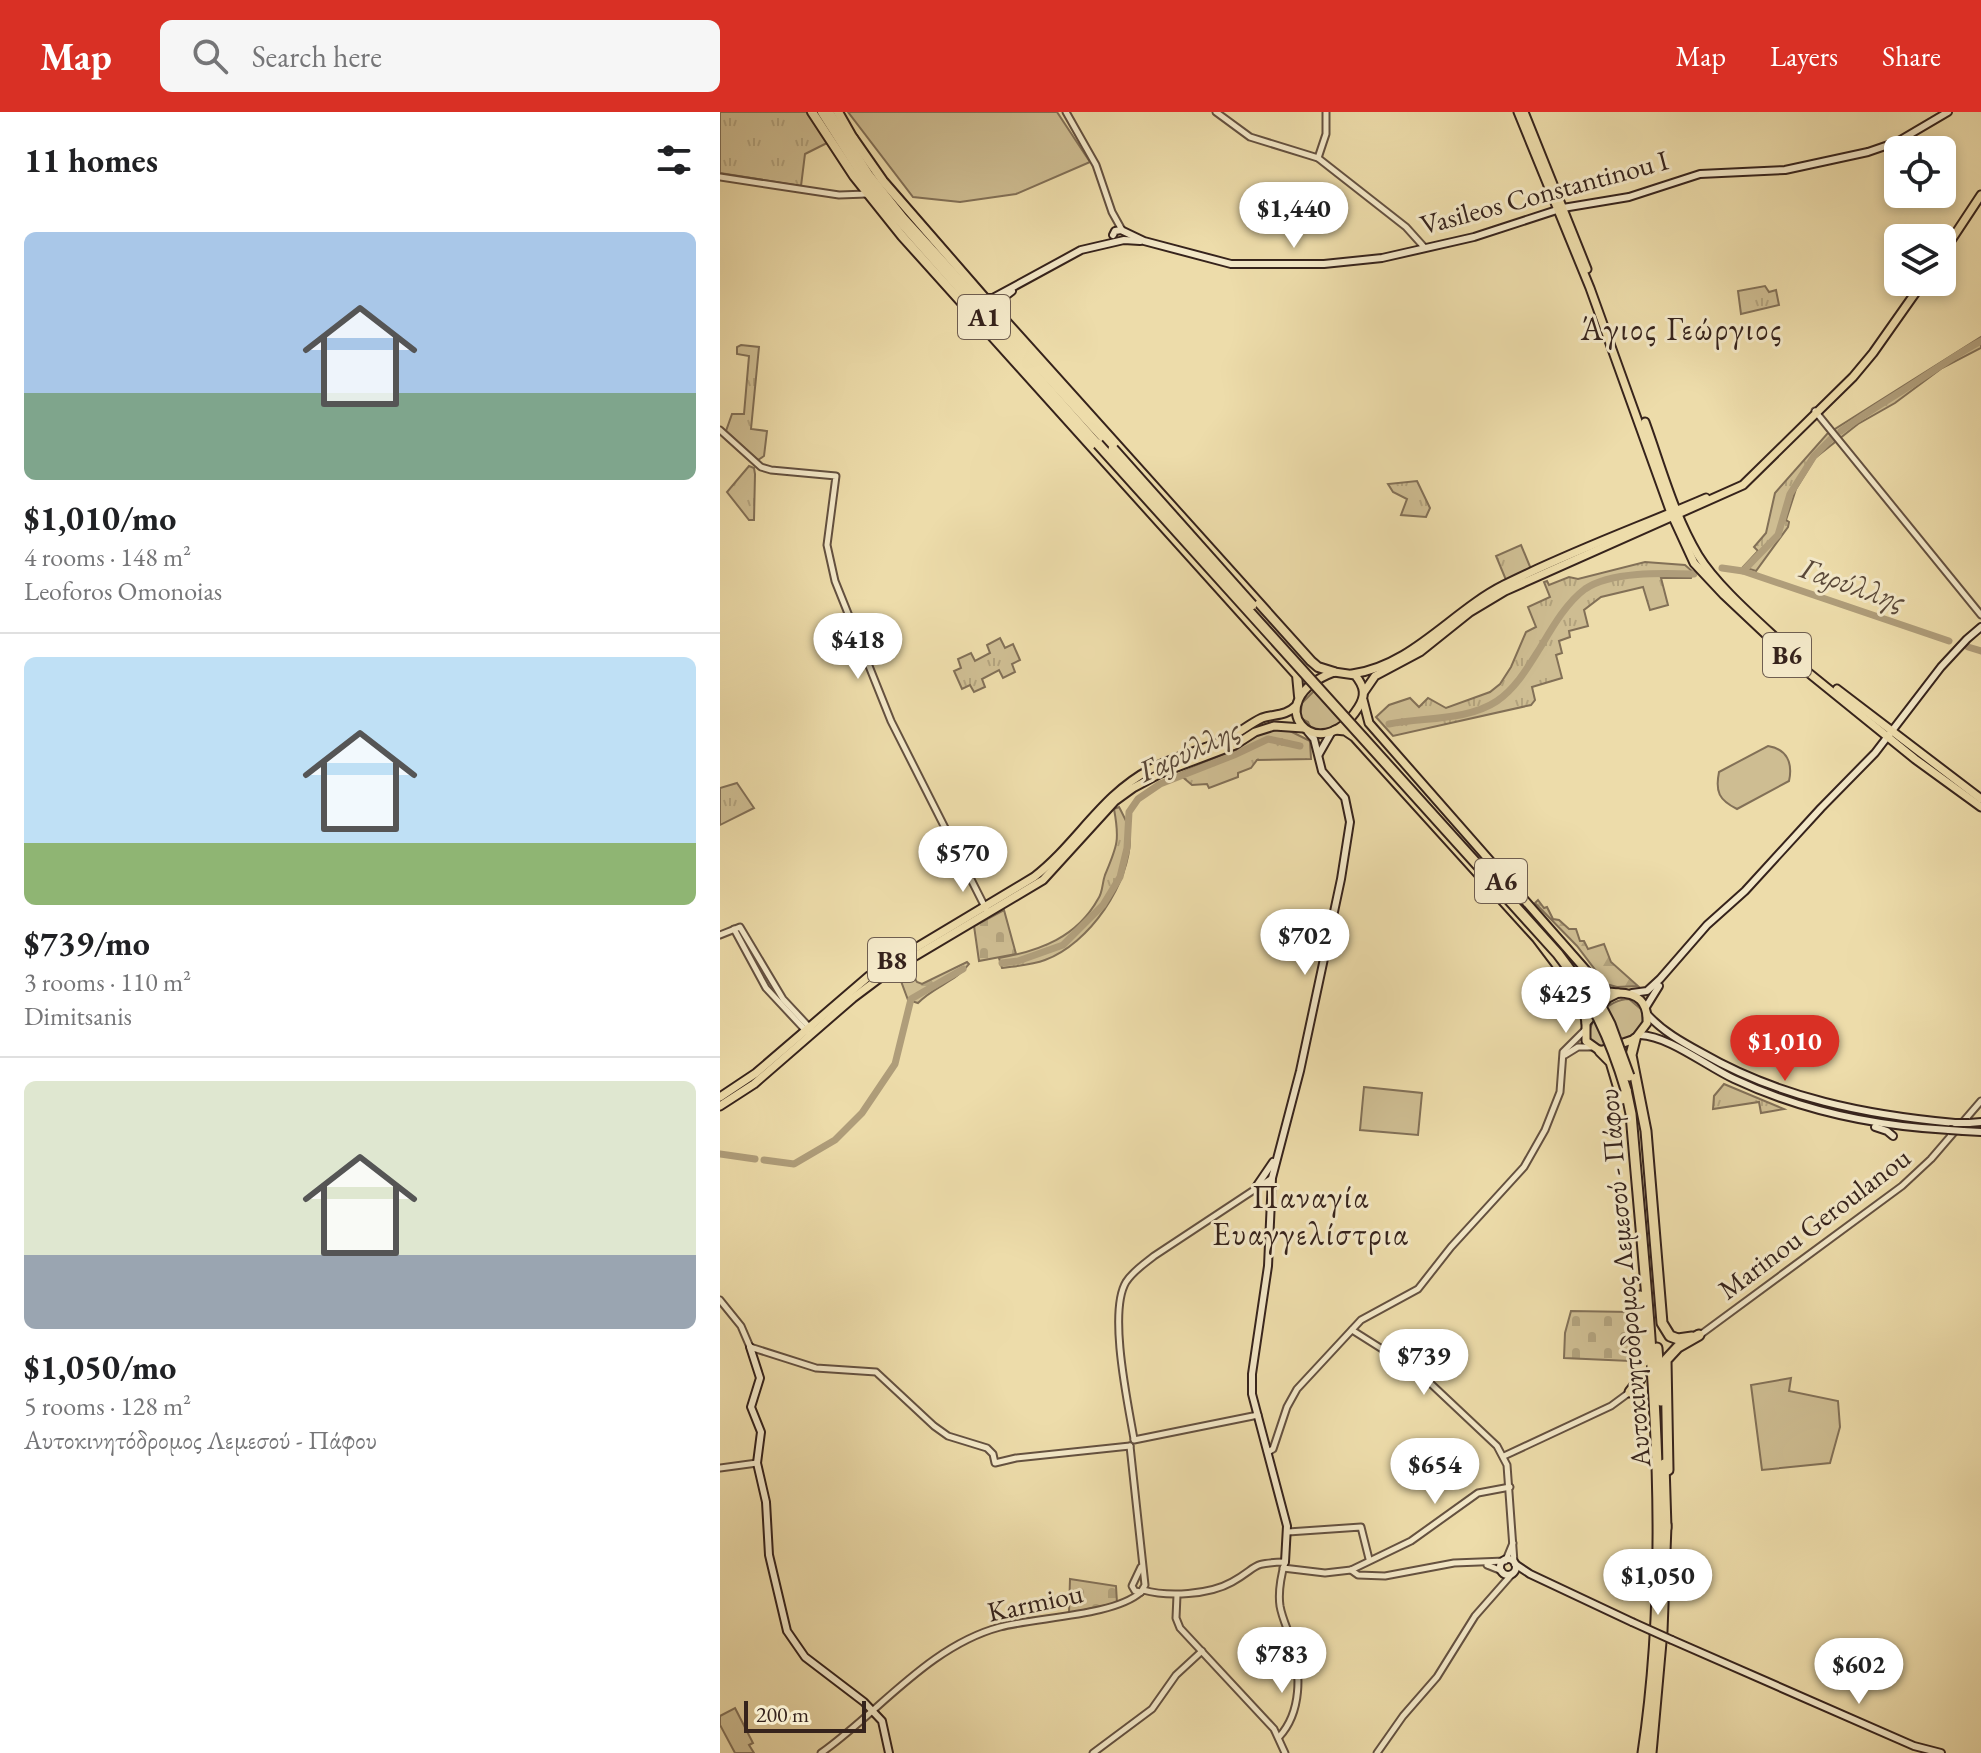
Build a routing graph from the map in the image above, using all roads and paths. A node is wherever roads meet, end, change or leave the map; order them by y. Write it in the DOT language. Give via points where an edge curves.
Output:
graph roads {
  1 [pos="812,112"];
  2 [pos="822,112"];
  3 [pos="829,112"];
  4 [pos="838,112"];
  5 [pos="1066,112"];
  6 [pos="1216,112"];
  7 [pos="1326,112"];
  8 [pos="1521,112"];
  9 [pos="1948,112"];
  10 [pos="823,131"];
  11 [pos="853,138"];
  12 [pos="1318,158"];
  13 [pos="854,176"];
  14 [pos="720,177"];
  15 [pos="869,192"];
  16 [pos="1981,192"];
  17 [pos="831,194"];
  18 [pos="893,205"];
  19 [pos="1560,209"];
  20 [pos="1112,212"];
  21 [pos="1956,230"];
  22 [pos="1123,231"];
  23 [pos="1117,237"];
  24 [pos="1144,241"];
  25 [pos="1424,247"];
  26 [pos="1024,282"];
  27 [pos="983,296"];
  28 [pos="1911,296"];
  29 [pos="996,310"];
  30 [pos="1816,413"];
  31 [pos="720,430"];
  32 [pos="1098,444"];
  33 [pos="1113,449"];
  34 [pos="1169,501"];
  35 [pos="1141,502"];
  36 [pos="1675,514"];
  37 [pos="1981,615"];
  38 [pos="1981,627"];
  39 [pos="1334,672"];
  40 [pos="1352,674"];
  41 [pos="1299,696"];
  42 [pos="1364,696"];
  43 [pos="1332,698"];
  44 [pos="1296,706"];
  45 [pos="1306,730"];
  46 [pos="1333,732"];
  47 [pos="1890,735"];
  48 [pos="1317,759"];
  49 [pos="1981,799"];
  50 [pos="1981,807"];
  51 [pos="987,910"];
  52 [pos="1723,912"];
  53 [pos="720,935"];
  54 [pos="1618,993"];
  55 [pos="1632,993"];
  56 [pos="1647,1010"];
  57 [pos="1585,1027"];
  58 [pos="809,1031"];
  59 [pos="1637,1037"];
  60 [pos="1596,1049"];
  61 [pos="1563,1059"];
  62 [pos="1629,1089"];
  63 [pos="720,1097"];
  64 [pos="1981,1101"];
  65 [pos="720,1106"];
  66 [pos="1855,1119"];
  67 [pos="1981,1122"];
  68 [pos="1981,1132"];
  69 [pos="1893,1136"];
  70 [pos="1281,1137"];
  71 [pos="1273,1162"];
  72 [pos="1272,1178"];
  73 [pos="1256,1187"];
  74 [pos="1271,1194"];
  75 [pos="720,1300"];
  76 [pos="1659,1300"];
  77 [pos="1352,1330"];
  78 [pos="1699,1335"];
  79 [pos="750,1347"];
  80 [pos="1644,1347"];
  81 [pos="1660,1384"];
  82 [pos="1630,1392"];
  83 [pos="1258,1415"];
  84 [pos="1134,1439"];
  85 [pos="1130,1446"];
  86 [pos="1657,1448"];
  87 [pos="1268,1452"];
  88 [pos="1504,1456"];
  89 [pos="757,1463"];
  90 [pos="720,1468"];
  91 [pos="1510,1487"];
  92 [pos="1666,1528"];
  93 [pos="1288,1532"];
  94 [pos="1513,1542"];
  95 [pos="1505,1560"];
  96 [pos="1366,1561"];
  97 [pos="1482,1563"];
  98 [pos="1515,1563"];
  99 [pos="1284,1565"];
  100 [pos="1142,1567"];
  101 [pos="1358,1571"];
  102 [pos="1502,1572"];
  103 [pos="1514,1573"];
  104 [pos="1530,1574"];
  105 [pos="1661,1585"];
  106 [pos="1140,1589"];
  107 [pos="1497,1590"];
  108 [pos="1177,1595"];
  109 [pos="1202,1651"];
  110 [pos="874,1712"];
  111 [pos="1279,1737"];
  112 [pos="821,1753"];
  113 [pos="889,1753"];
  114 [pos="1093,1753"];
  115 [pos="1285,1753"];
  116 [pos="1377,1753"];
  117 [pos="1643,1753"];
  118 [pos="1651,1753"];
  119 [pos="1941,1753"];
  1 -- 10 [label="highway"];
  2 -- 15 [label="highway, A1"];
  3 -- 18 [label="highway, A1"];
  4 -- 11 [label="highway"];
  5 -- 20 [label="street" via="1096,165"];
  6 -- 12 [label="street" via="1250,137"];
  7 -- 12 [label="street"];
  8 -- 19 [label="main road, B6"];
  9 -- 19 [label="main road, Vasileos Constantinou I" via="1897,142 1832,161 1761,173 1700,174 1629,197"];
  10 -- 13 [label="highway"];
  10 -- 15 [label="highway"];
  11 -- 18 [label="highway"];
  11 -- 27 [label="highway" via="883,181"];
  12 -- 25 [label="street"];
  13 -- 15 [label="highway"];
  13 -- 17 [label="street" via="847,192"];
  14 -- 17 [label="street"];
  15 -- 17 [label="street"];
  15 -- 32 [label="highway, A1"];
  15 -- 35 [label="highway" via="902,236"];
  16 -- 21 [label="main road"];
  18 -- 33 [label="highway, A1"];
  19 -- 25 [label="main road, Vasileos Constantinou I"];
  19 -- 36 [label="main road, B6"];
  20 -- 22 [label="street"];
  20 -- 23 [label="street"];
  22 -- 23 [label="main road"];
  22 -- 24 [label="main road, Vasileos Constantinou I"];
  23 -- 24 [label="main road, Vasileos Constantinou I"];
  23 -- 26 [label="main road"];
  24 -- 25 [label="main road, Vasileos Constantinou I" via="1231,264 1273,266 1382,258"];
  26 -- 27 [label="main road" via="993,298"];
  26 -- 29 [label="main road" via="999,301"];
  27 -- 29 [label="highway"];
  28 -- 30 [label="main road"];
  29 -- 34 [label="highway"];
  30 -- 36 [label="main road" via="1742,481"];
  30 -- 36 [label="main road" via="1743,485"];
  30 -- 37 [label="street"];
  31 -- 51 [label="street" via="761,467 836,476 827,545 835,581 887,712"];
  32 -- 35 [label="highway"];
  32 -- 43 [label="highway, A6, bridge"];
  33 -- 34 [label="highway"];
  33 -- 43 [label="highway, A6, bridge"];
  34 -- 39 [label="highway" via="1311,661"];
  35 -- 41 [label="highway" via="1297,675"];
  36 -- 40 [label="main road" via="1502,586 1403,655"];
  36 -- 42 [label="main road" via="1505,591 1420,652 1375,676"];
  36 -- 47 [label="main road, B6" via="1704,564 1732,593 1795,655"];
  38 -- 47 [label="main road" via="1941,667"];
  39 -- 40 [label="main road"];
  39 -- 41 [label="main road"];
  40 -- 42 [label="main road" via="1360,680"];
  41 -- 44 [label="main road"];
  42 -- 46 [label="main road" via="1354,714"];
  42 -- 54 [label="main road" via="1369,723 1599,985"];
  43 -- 62 [label="highway, Αυτοκινητόδρομος Λεμεσού - Πάφου / A6, bridge" via="1578,980"];
  44 -- 45 [label="main road"];
  44 -- 51 [label="main road, B8" via="1135,779 1106,801 1043,870"];
  45 -- 46 [label="main road, B8"];
  45 -- 48 [label="main road" via="1314,739"];
  45 -- 51 [label="main road, B8" via="1274,726 1255,732 1133,788 1049,875"];
  46 -- 48 [label="main road"];
  46 -- 57 [label="main road" via="1354,737 1536,938 1583,1005"];
  47 -- 49 [label="main road, B6"];
  47 -- 50 [label="main road, B6"];
  47 -- 52 [label="main road"];
  48 -- 70 [label="main road" via="1345,798 1350,822 1300,1071"];
  51 -- 58 [label="main road, B8" via="885,974"];
  52 -- 55 [label="main road" via="1655,985"];
  52 -- 56 [label="main road" via="1651,995"];
  53 -- 58 [label="street" via="737,928 766,988"];
  54 -- 55 [label="main road"];
  54 -- 57 [label="main road"];
  55 -- 56 [label="main road"];
  56 -- 59 [label="main road" via="1647,1023"];
  56 -- 67 [label="main road, bridge" via="1656,1024 1711,1058 1781,1089 1854,1110"];
  57 -- 60 [label="main road" via="1584,1037"];
  57 -- 61 [label="street" via="1566,1047"];
  58 -- 63 [label="main road, B8"];
  58 -- 65 [label="main road, B8" via="754,1084"];
  59 -- 60 [label="main road"];
  59 -- 66 [label="main road" via="1657,1038 1769,1094"];
  59 -- 76 [label="highway" via="1631,1055 1646,1131"];
  60 -- 61 [label="street" via="1570,1050"];
  60 -- 80 [label="highway" via="1611,1062 1626,1121"];
  61 -- 77 [label="street" via="1560,1092 1524,1167 1418,1289 1369,1314"];
  62 -- 81 [label="highway, Αυτοκινητόδρομος Λεμεσού - Πάφου / A6"];
  62 -- 86 [label="highway, Αυτοκινητόδρομος Λεμεσού - Πάφου / A6"];
  64 -- 78 [label="street, Marinou Geroulanou" via="1902,1186"];
  66 -- 68 [label="main road, bridge"];
  66 -- 69 [label="main road"];
  70 -- 71 [label="main road"];
  70 -- 72 [label="main road"];
  71 -- 72 [label="main road"];
  71 -- 73 [label="main road"];
  72 -- 73 [label="street"];
  72 -- 74 [label="main road"];
  73 -- 74 [label="street"];
  73 -- 84 [label="street" via="1154,1256 1125,1283 1120,1341"];
  74 -- 83 [label="main road" via="1268,1266 1252,1374"];
  75 -- 79 [label="street"];
  76 -- 78 [label="highway" via="1670,1336"];
  76 -- 81 [label="highway"];
  77 -- 87 [label="street" via="1292,1396"];
  77 -- 88 [label="street" via="1429,1382"];
  78 -- 92 [label="highway" via="1666,1360"];
  79 -- 85 [label="street" via="816,1368 876,1372 934,1426 987,1448 995,1463"];
  79 -- 89 [label="main road" via="760,1378 751,1407 761,1432"];
  80 -- 82 [label="highway" via="1640,1379"];
  80 -- 86 [label="highway"];
  81 -- 92 [label="highway, Αυτοκινητόδρομος Λεμεσού - Πάφου / A6"];
  82 -- 88 [label="street"];
  83 -- 84 [label="street"];
  83 -- 87 [label="main road"];
  84 -- 85 [label="street"];
  85 -- 100 [label="street, Karmiou"];
  86 -- 105 [label="highway, Αυτοκινητόδρομος Λεμεσού - Πάφου / A6"];
  87 -- 93 [label="main road"];
  88 -- 91 [label="street"];
  89 -- 90 [label="street"];
  89 -- 110 [label="main road" via="765,1491 769,1555 787,1631 805,1657"];
  91 -- 94 [label="street"];
  91 -- 96 [label="street" via="1478,1493 1418,1537"];
  92 -- 105 [label="highway, A6"];
  93 -- 96 [label="street" via="1361,1527"];
  93 -- 99 [label="main road"];
  94 -- 95 [label="street"];
  94 -- 98 [label="street"];
  95 -- 97 [label="street"];
  95 -- 98 [label="main road"];
  95 -- 102 [label="main road"];
  96 -- 101 [label="street"];
  97 -- 101 [label="street" via="1385,1576"];
  97 -- 102 [label="street"];
  98 -- 103 [label="main road"];
  98 -- 104 [label="main road"];
  99 -- 101 [label="street" via="1325,1573"];
  99 -- 108 [label="street" via="1261,1563 1232,1582"];
  99 -- 111 [label="street" via="1280,1607 1293,1645 1297,1694 1289,1726"];
  100 -- 106 [label="street, Karmiou"];
  100 -- 106 [label="street" via="1135,1581"];
  102 -- 103 [label="main road"];
  102 -- 107 [label="street"];
  103 -- 104 [label="main road"];
  103 -- 107 [label="street"];
  104 -- 119 [label="main road, bridge" via="1914,1746"];
  105 -- 117 [label="highway, A6"];
  105 -- 118 [label="highway, A6"];
  106 -- 108 [label="street"];
  106 -- 110 [label="street, Karmiou" via="1120,1605 980,1635 926,1666"];
  107 -- 116 [label="street"];
  108 -- 109 [label="street" via="1177,1623"];
  109 -- 111 [label="street"];
  109 -- 114 [label="street" via="1176,1675 1152,1709"];
  110 -- 112 [label="street, Karmiou"];
  110 -- 113 [label="main road" via="882,1721"];
  111 -- 115 [label="street"];
}
